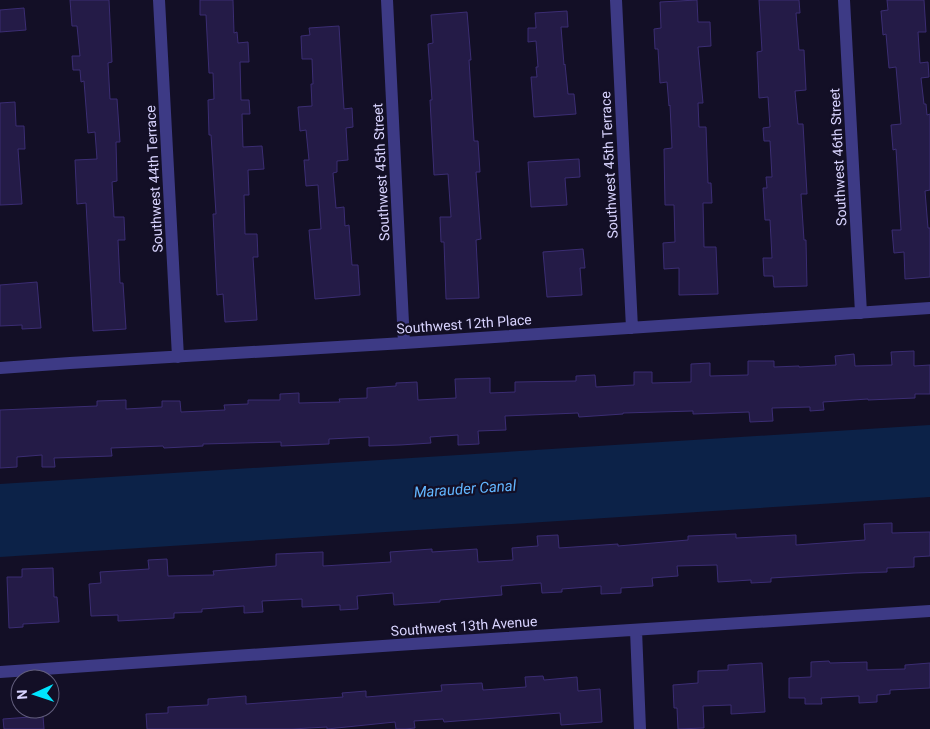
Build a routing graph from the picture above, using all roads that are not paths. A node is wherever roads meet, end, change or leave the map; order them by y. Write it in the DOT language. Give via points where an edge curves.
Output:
graph roads {
  1 [pos="159,0"];
  2 [pos="387,0"];
  3 [pos="616,0"];
  4 [pos="844,0"];
  5 [pos="930,308"];
  6 [pos="861,313"];
  7 [pos="632,328"];
  8 [pos="404,343"];
  9 [pos="178,357"];
  10 [pos="0,368"];
  11 [pos="930,611"];
  12 [pos="636,630"];
  13 [pos="0,672"];
  14 [pos="640,729"];
  1 -- 9 [label="street, Southwest 44th Terrace"];
  2 -- 8 [label="street, Southwest 45th Street"];
  3 -- 7 [label="street, Southwest 45th Terrace"];
  4 -- 6 [label="street, Southwest 46th Street"];
  5 -- 6 [label="street, Southwest 12th Place"];
  6 -- 7 [label="street, Southwest 12th Place"];
  7 -- 8 [label="street, Southwest 12th Place"];
  8 -- 9 [label="street, Southwest 12th Place"];
  9 -- 10 [label="street, Southwest 12th Place"];
  11 -- 12 [label="street, Southwest 13th Avenue"];
  12 -- 13 [label="street, Southwest 13th Avenue"];
  12 -- 14 [label="street"];
}
